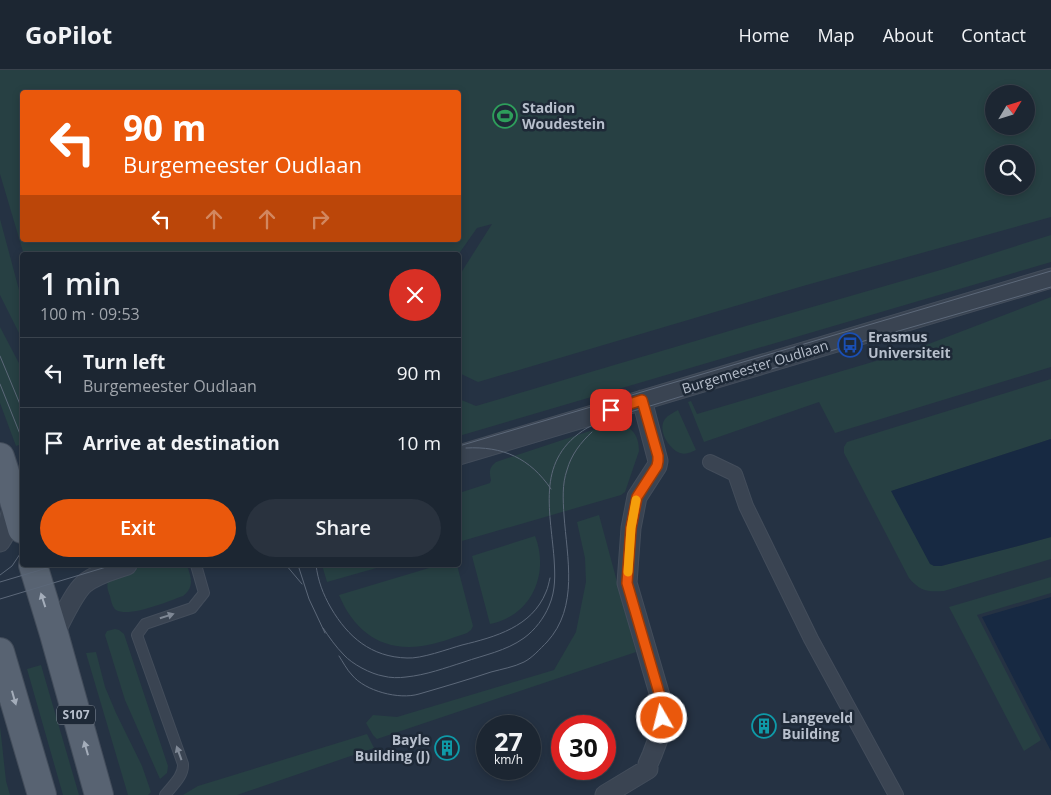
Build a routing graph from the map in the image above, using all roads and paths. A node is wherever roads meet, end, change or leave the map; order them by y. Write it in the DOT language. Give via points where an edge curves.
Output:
graph roads {
  1 [pos="1051,278"];
  2 [pos="642,400"];
  3 [pos="461,454"];
  4 [pos="0,457"];
  5 [pos="710,462"];
  6 [pos="18,501"];
  7 [pos="20,515"];
  8 [pos="0,542"];
  9 [pos="34,567"];
  10 [pos="122,567"];
  11 [pos="197,567"];
  12 [pos="54,634"];
  13 [pos="0,652"];
  14 [pos="42,795"];
  15 [pos="99,795"];
  16 [pos="164,795"];
  17 [pos="605,795"];
  18 [pos="896,795"];
  1 -- 2 [label="street, Burgemeester Oudlaan"];
  2 -- 3 [label="street, Burgemeester Oudlaan"];
  2 -- 17 [label="street" via="658,461 637,497 627,583 660,696 661,731 648,769"];
  4 -- 6 [label="main road"];
  5 -- 18 [label="street" via="735,474 746,506 811,639"];
  6 -- 7 [label="main road"];
  6 -- 8 [label="street"];
  12 -- 9 [label="main road, S107, one-way"];
  10 -- 12 [label="street" via="84,584"];
  16 -- 11 [label="lane, one-way" via="184,769 137,635 145,624 192,608 204,593"];
  15 -- 12 [label="main road, S107, one-way"];
  13 -- 14 [label="main road, one-way"];
}
